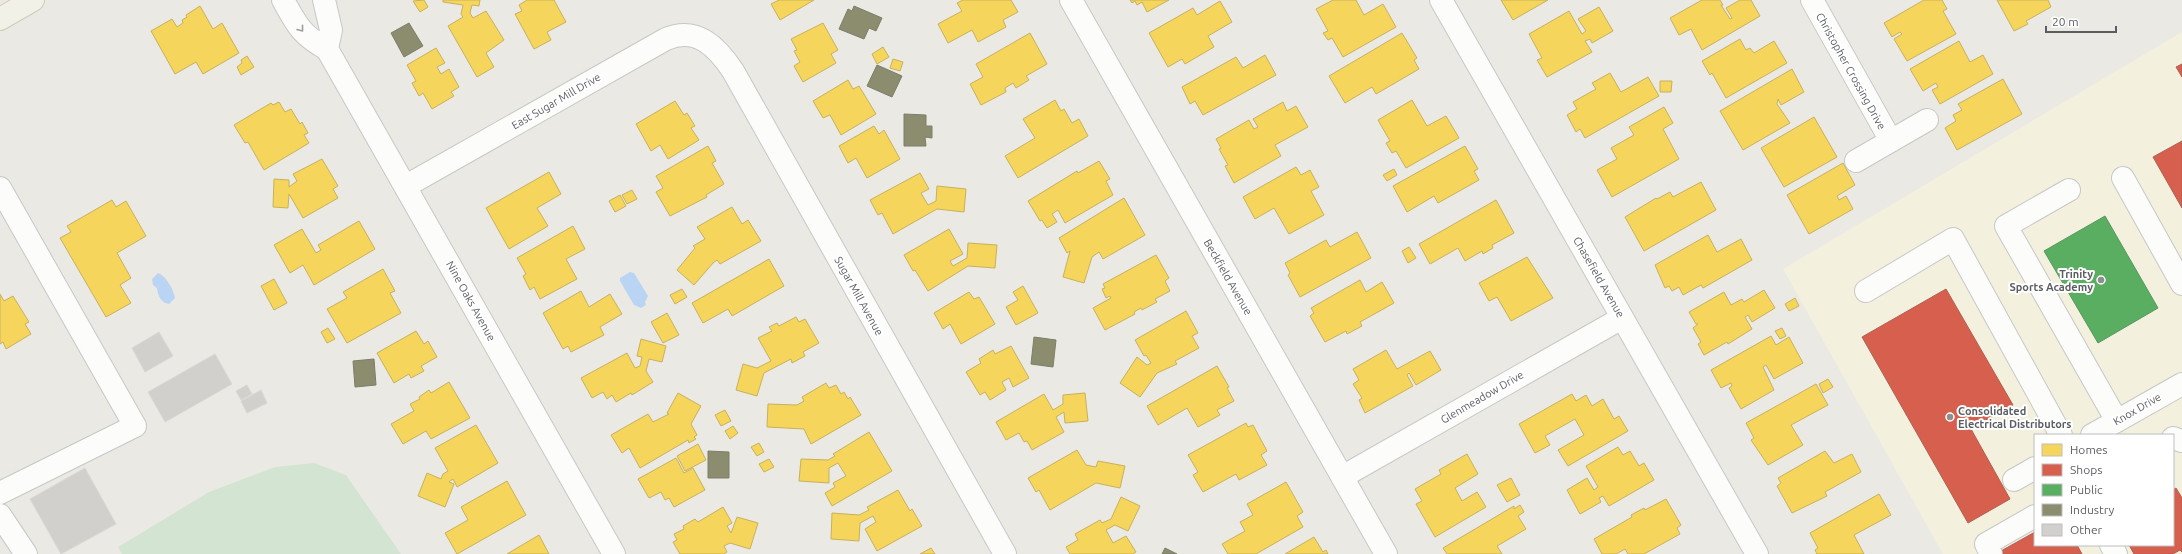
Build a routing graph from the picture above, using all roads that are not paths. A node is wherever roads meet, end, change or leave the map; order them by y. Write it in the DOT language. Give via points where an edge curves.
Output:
graph roads {
  1 [pos="33,0"];
  2 [pos="283,0"];
  3 [pos="324,0"];
  4 [pos="1071,0"];
  5 [pos="1441,0"];
  6 [pos="1814,1"];
  7 [pos="0,19"];
  8 [pos="709,42"];
  9 [pos="327,49"];
  10 [pos="1927,120"];
  11 [pos="1891,141"];
  12 [pos="1856,161"];
  13 [pos="2123,178"];
  14 [pos="406,186"];
  15 [pos="0,188"];
  16 [pos="2069,190"];
  17 [pos="2182,284"];
  18 [pos="1866,291"];
  19 [pos="1622,318"];
  20 [pos="2182,384"];
  21 [pos="2108,429"];
  22 [pos="2060,434"];
  23 [pos="2034,469"];
  24 [pos="1342,477"];
  25 [pos="2014,480"];
  26 [pos="0,493"];
  27 [pos="0,515"];
  28 [pos="2034,517"];
  29 [pos="26,554"];
  30 [pos="614,554"];
  31 [pos="1005,554"];
  32 [pos="1386,554"];
  33 [pos="1757,554"];
  34 [pos="1991,554"];
  1 -- 7 [label="main road"];
  2 -- 9 [label="street, one-way" via="309,39"];
  3 -- 9 [label="street" via="331,30"];
  4 -- 24 [label="street, Beckfield Avenue"];
  5 -- 19 [label="street, Chasefield Avenue"];
  6 -- 11 [label="street, Christopher Crossing Drive"];
  8 -- 14 [label="street, East Sugar Mill Drive" via="693,35 675,35 666,39"];
  8 -- 31 [label="street, Sugar Mill Avenue" via="733,71"];
  9 -- 14 [label="street, Nine Oaks Avenue"];
  10 -- 11 [label="street, Christopher Crossing Drive"];
  11 -- 12 [label="street, Christopher Crossing Drive"];
  13 -- 17 [label="street"];
  14 -- 30 [label="street, Nine Oaks Avenue"];
  15 -- 26 [label="street" via="135,426"];
  16 -- 21 [label="street" via="2006,226"];
  18 -- 22 [label="street" via="1953,239"];
  19 -- 24 [label="street, Glenmeadow Drive"];
  19 -- 33 [label="street, Chasefield Avenue"];
  20 -- 21 [label="street, Knox Drive"];
  23 -- 25 [label="street"];
  24 -- 32 [label="street, Beckfield Avenue"];
  27 -- 29 [label="street"];
  28 -- 34 [label="street" via="1986,544"];
}
